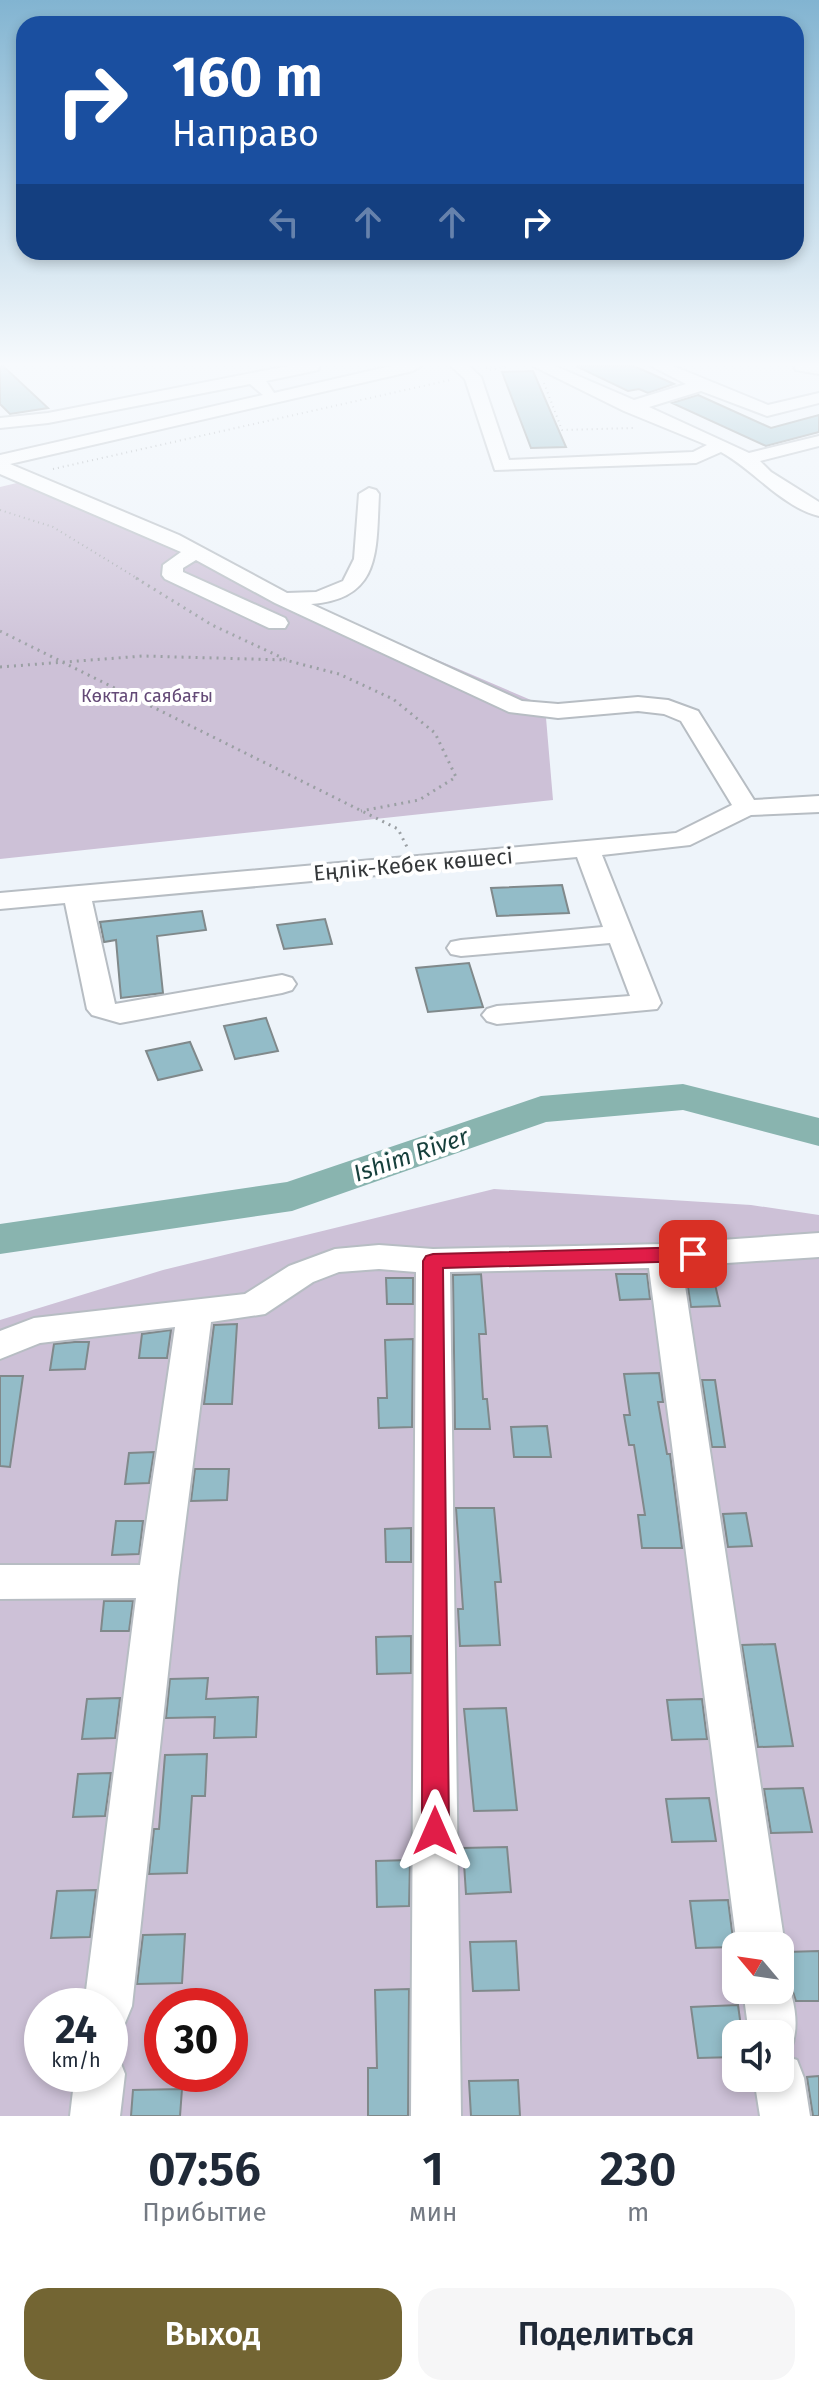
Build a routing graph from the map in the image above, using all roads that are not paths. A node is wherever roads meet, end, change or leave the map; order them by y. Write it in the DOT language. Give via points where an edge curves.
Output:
graph roads {
  1 [pos="502,465"];
  2 [pos="670,465"];
  3 [pos="737,465"];
  4 [pos="757,465"];
  5 [pos="766,465"];
  6 [pos="754,466"];
  7 [pos="10,470"];
  8 [pos="369,494"];
  9 [pos="819,510"];
  10 [pos="196,552"];
  11 [pos="282,599"];
  12 [pos="277,623"];
  13 [pos="819,804"];
  14 [pos="746,808"];
  15 [pos="587,850"];
  16 [pos="77,895"];
  17 [pos="0,901"];
  18 [pos="618,934"];
  19 [pos="461,948"];
  20 [pos="282,984"];
  21 [pos="497,1015"];
  22 [pos="819,1245"];
  23 [pos="664,1256"];
  24 [pos="433,1261"];
  25 [pos="195,1310"];
  26 [pos="0,1346"];
  27 [pos="158,1581"];
  28 [pos="0,1582"];
  29 [pos="759,1932"];
  30 [pos="110,1988"];
  31 [pos="98,2092"];
  32 [pos="781,2092"];
  33 [pos="95,2116"];
  34 [pos="436,2116"];
  35 [pos="785,2116"];
  1 -- 2 [label="street" via="507,476 530,478"];
  3 -- 6 [label="street"];
  4 -- 6 [label="street"];
  5 -- 6 [label="street"];
  6 -- 9 [label="street"];
  7 -- 10 [label="street"];
  8 -- 11 [label="street" via="358,580 334,597"];
  10 -- 11 [label="street"];
  10 -- 12 [label="street" via="173,565 172,575"];
  11 -- 14 [label="street" via="517,707 558,711 638,704 690,716"];
  13 -- 14 [label="street, Еңлік-Кебек көшесі"];
  14 -- 15 [label="street, Еңлік-Кебек көшесі" via="681,840"];
  15 -- 16 [label="street, Еңлік-Кебек көшесі"];
  15 -- 18 [label="street"];
  16 -- 17 [label="street, Еңлік-Кебек көшесі"];
  16 -- 20 [label="street" via="102,1009 120,1014"];
  18 -- 19 [label="street"];
  18 -- 21 [label="street" via="647,1003"];
  22 -- 23 [label="street"];
  23 -- 24 [label="street"];
  23 -- 29 [label="street"];
  24 -- 25 [label="street" via="335,1261 301,1274 253,1305"];
  24 -- 34 [label="street"];
  25 -- 26 [label="street" via="34,1331"];
  25 -- 27 [label="street"];
  27 -- 28 [label="street"];
  27 -- 30 [label="street"];
  31 -- 33 [label="street"];
  32 -- 35 [label="street"];
}
